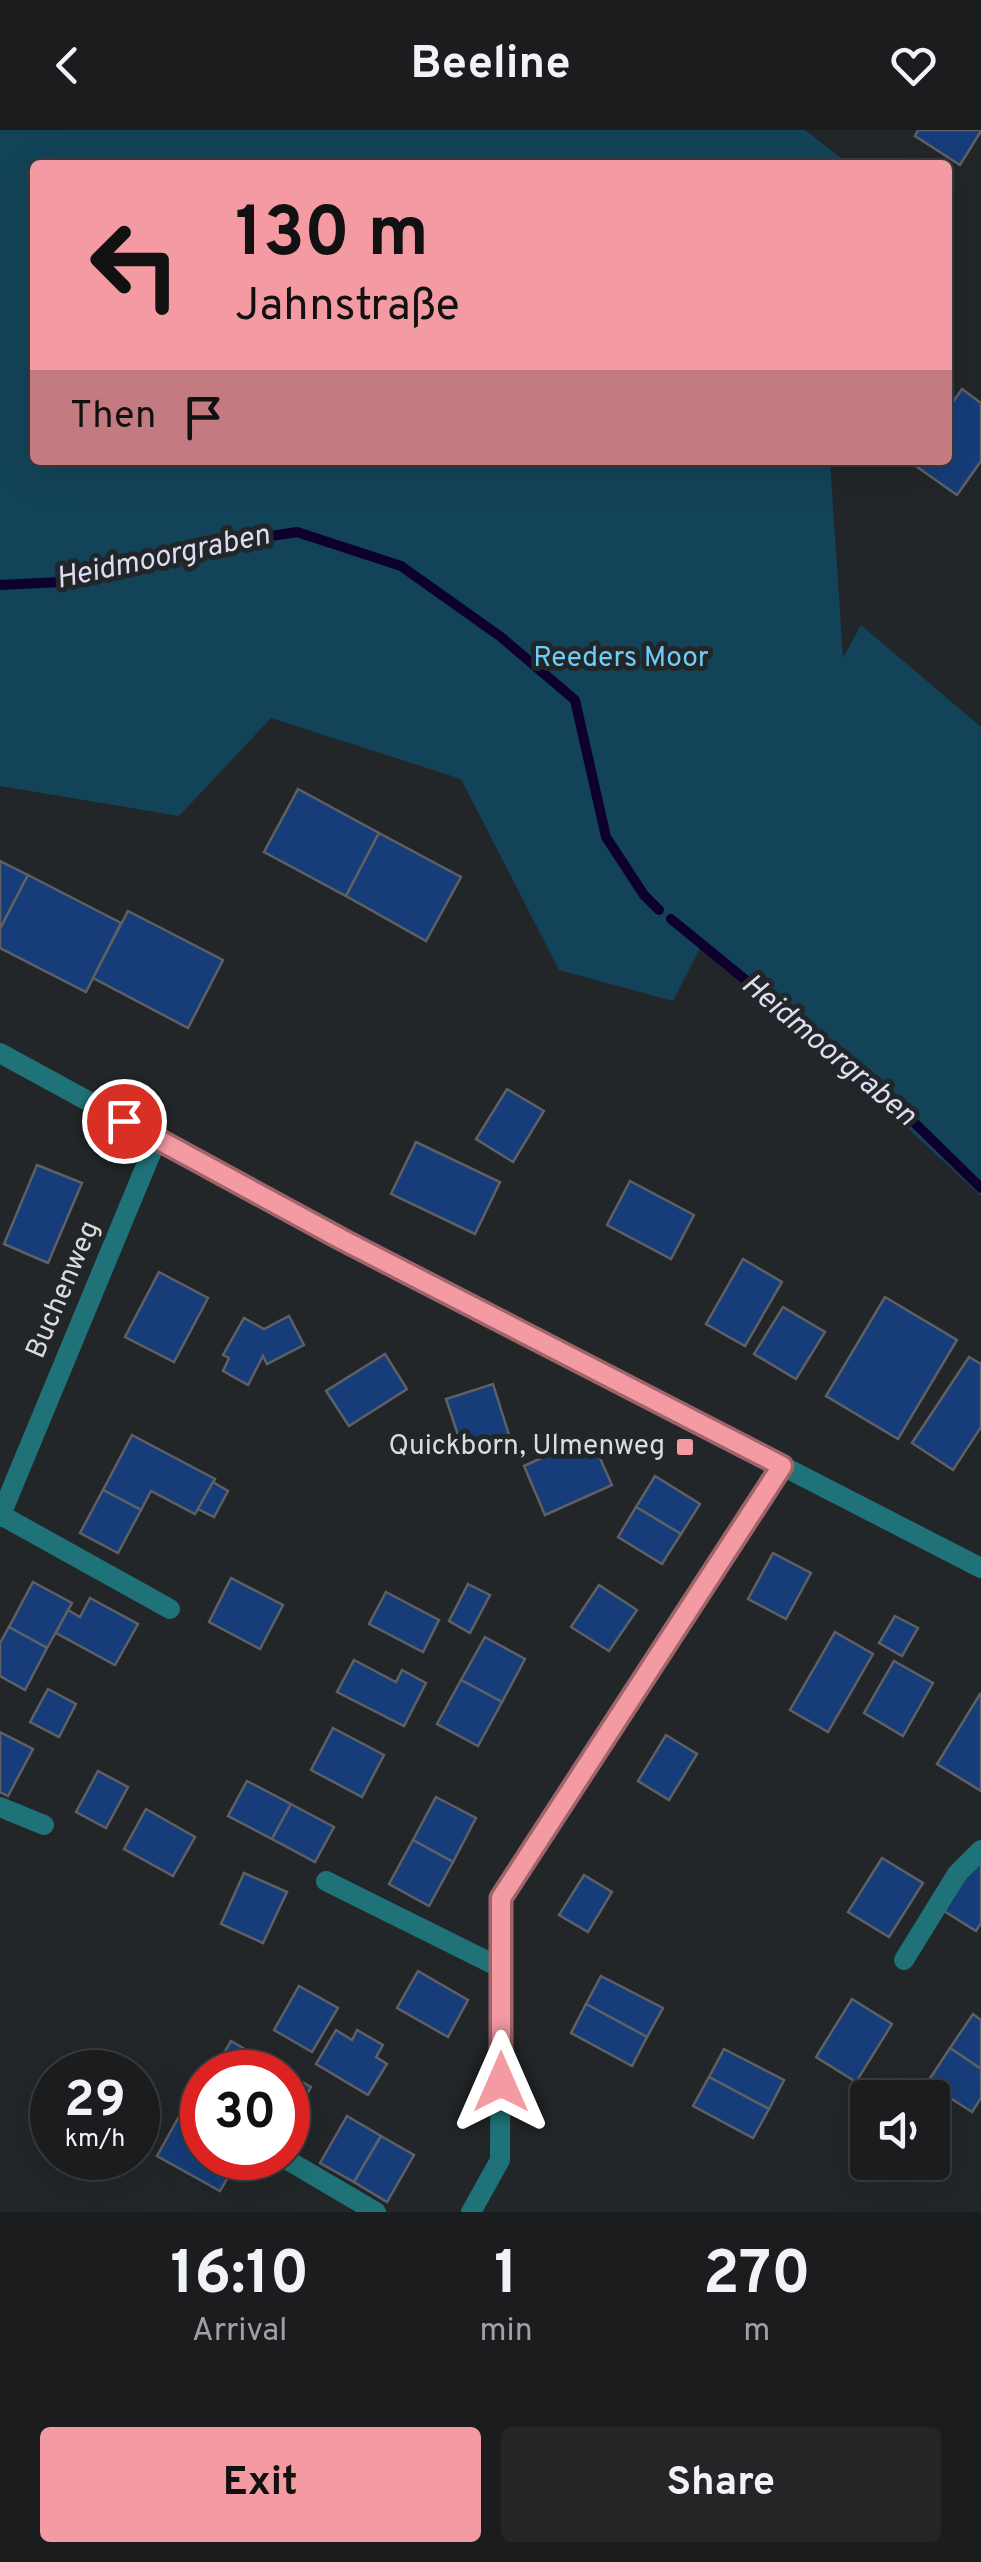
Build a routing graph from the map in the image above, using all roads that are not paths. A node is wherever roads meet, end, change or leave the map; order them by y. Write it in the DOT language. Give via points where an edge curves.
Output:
graph roads {
  1 [pos="0,1053"];
  2 [pos="157,1139"];
  3 [pos="782,1466"];
  4 [pos="0,1516"];
  5 [pos="981,1568"];
  6 [pos="170,1609"];
  7 [pos="0,1807"];
  8 [pos="44,1825"];
  9 [pos="981,1850"];
  10 [pos="326,1881"];
  11 [pos="904,1960"];
  12 [pos="501,1968"];
  13 [pos="310,2173"];
  14 [pos="376,2212"];
  15 [pos="471,2212"];
  1 -- 2 [label="street"];
  2 -- 3 [label="street"];
  2 -- 4 [label="street, Buchenweg"];
  3 -- 5 [label="street"];
  3 -- 12 [label="street" via="501,1898"];
  4 -- 6 [label="street"];
  7 -- 8 [label="street"];
  9 -- 11 [label="street" via="957,1874"];
  10 -- 12 [label="street"];
  12 -- 15 [label="street" via="500,2160"];
  13 -- 14 [label="street"];
}
